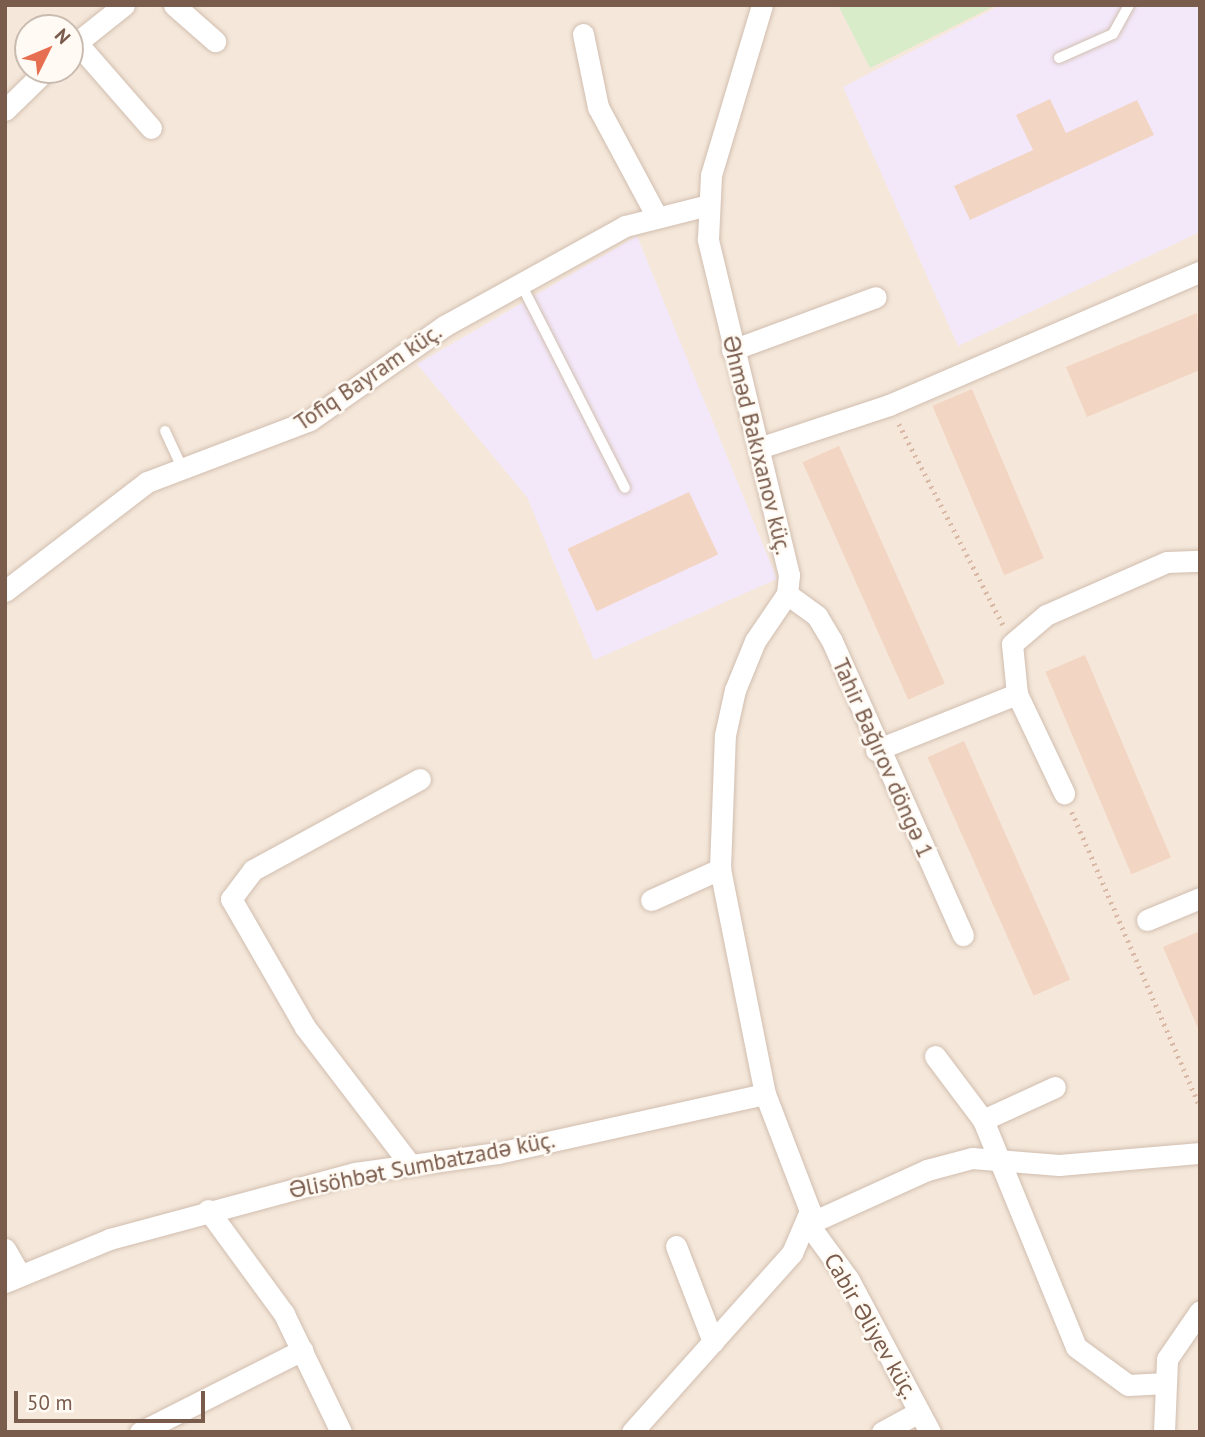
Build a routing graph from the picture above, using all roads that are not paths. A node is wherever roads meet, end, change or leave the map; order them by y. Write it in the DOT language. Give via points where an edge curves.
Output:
graph roads {
  1 [pos="124,5"];
  2 [pos="174,5"];
  3 [pos="762,5"];
  4 [pos="1129,5"];
  5 [pos="583,34"];
  6 [pos="84,36"];
  7 [pos="215,41"];
  8 [pos="84,57"];
  9 [pos="1059,58"];
  10 [pos="28,84"];
  11 [pos="9,98"];
  12 [pos="151,128"];
  13 [pos="708,205"];
  14 [pos="656,215"];
  15 [pos="1200,272"];
  16 [pos="520,282"];
  17 [pos="876,297"];
  18 [pos="732,350"];
  19 [pos="165,431"];
  20 [pos="759,448"];
  21 [pos="182,467"];
  22 [pos="625,488"];
  23 [pos="1200,561"];
  24 [pos="5,591"];
  25 [pos="787,594"];
  26 [pos="1017,694"];
  27 [pos="876,750"];
  28 [pos="419,779"];
  29 [pos="1064,793"];
  30 [pos="720,869"];
  31 [pos="1200,898"];
  32 [pos="651,900"];
  33 [pos="1147,920"];
  34 [pos="964,935"];
  35 [pos="935,1056"];
  36 [pos="1055,1087"];
  37 [pos="765,1094"];
  38 [pos="983,1120"];
  39 [pos="1200,1153"];
  40 [pos="1001,1158"];
  41 [pos="409,1163"];
  42 [pos="208,1210"];
  43 [pos="808,1224"];
  44 [pos="676,1246"];
  45 [pos="5,1250"];
  46 [pos="12,1277"];
  47 [pos="1200,1311"];
  48 [pos="713,1342"];
  49 [pos="302,1350"];
  50 [pos="1162,1383"];
  51 [pos="919,1412"];
  52 [pos="140,1432"];
  53 [pos="341,1432"];
  54 [pos="632,1432"];
  55 [pos="882,1432"];
  56 [pos="930,1432"];
  57 [pos="1164,1432"];
  1 -- 6 [label="street"];
  2 -- 7 [label="street"];
  3 -- 13 [label="street, Əhməd Bakıxanov küç."];
  4 -- 9 [label="lane" via="1114,34"];
  5 -- 14 [label="street" via="598,107"];
  8 -- 12 [label="street"];
  10 -- 11 [label="street"];
  13 -- 14 [label="street, Tofiq Bayram küç."];
  13 -- 18 [label="street, Əhməd Bakıxanov küç." via="708,239"];
  14 -- 16 [label="street, Tofiq Bayram küç."];
  15 -- 20 [label="street" via="889,405"];
  16 -- 21 [label="street, Tofiq Bayram küç." via="444,326 310,420"];
  16 -- 22 [label="lane"];
  17 -- 18 [label="street"];
  18 -- 20 [label="street, Əhməd Bakıxanov küç."];
  19 -- 21 [label="lane"];
  20 -- 25 [label="street, Əhməd Bakıxanov küç." via="784,548"];
  21 -- 24 [label="street, Tofiq Bayram küç." via="120,499"];
  23 -- 26 [label="street" via="1167,562 1026,628 1013,645"];
  25 -- 27 [label="street, Tahir Bağırov döngə 1" via="817,617 832,641"];
  25 -- 30 [label="street" via="755,641 735,690 725,735"];
  26 -- 27 [label="street"];
  26 -- 29 [label="street"];
  27 -- 34 [label="street, Tahir Bağırov döngə 1"];
  28 -- 41 [label="street" via="253,870 231,899 305,1027"];
  30 -- 32 [label="street"];
  30 -- 37 [label="street"];
  31 -- 33 [label="street"];
  35 -- 38 [label="street"];
  36 -- 38 [label="street"];
  37 -- 41 [label="street, Əlisöhbət Sumbatzadə küç." via="498,1153"];
  37 -- 43 [label="street" via="807,1195"];
  38 -- 40 [label="street"];
  39 -- 40 [label="street" via="1059,1165"];
  40 -- 43 [label="street" via="927,1170"];
  40 -- 50 [label="street" via="1076,1347 1128,1385"];
  41 -- 42 [label="street, Əlisöhbət Sumbatzadə küç."];
  42 -- 46 [label="street, Əlisöhbət Sumbatzadə küç."];
  42 -- 49 [label="street" via="266,1285"];
  43 -- 48 [label="street" via="792,1253"];
  43 -- 51 [label="street, Cabir Əliyev küç." via="849,1280"];
  44 -- 48 [label="street"];
  45 -- 46 [label="street"];
  47 -- 50 [label="street" via="1177,1337"];
  48 -- 54 [label="street"];
  49 -- 52 [label="street"];
  49 -- 53 [label="street"];
  50 -- 57 [label="street"];
  51 -- 55 [label="street"];
  51 -- 56 [label="street, Cabir Əliyev küç."];
}
